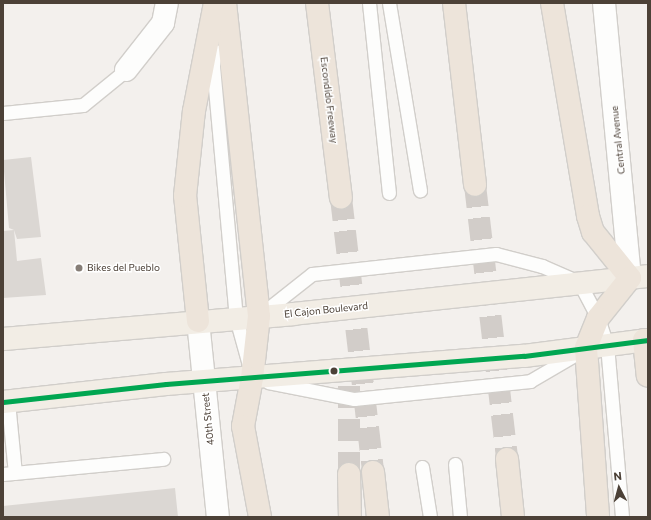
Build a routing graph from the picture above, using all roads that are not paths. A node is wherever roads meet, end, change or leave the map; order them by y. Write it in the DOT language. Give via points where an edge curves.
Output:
graph roads {
  1 [pos="167,3"];
  2 [pos="215,3"];
  3 [pos="219,3"];
  4 [pos="225,3"];
  5 [pos="317,3"];
  6 [pos="369,3"];
  7 [pos="389,3"];
  8 [pos="454,3"];
  9 [pos="552,3"];
  10 [pos="604,3"];
  11 [pos="126,70"];
  12 [pos="3,113"];
  13 [pos="475,185"];
  14 [pos="420,190"];
  15 [pos="389,193"];
  16 [pos="341,198"];
  17 [pos="639,277"];
  18 [pos="579,282"];
  19 [pos="259,316"];
  20 [pos="236,318"];
  21 [pos="598,318"];
  22 [pos="198,321"];
  23 [pos="3,339"];
  24 [pos="646,340"];
  25 [pos="608,345"];
  26 [pos="586,348"];
  27 [pos="648,376"];
  28 [pos="252,378"];
  29 [pos="204,383"];
  30 [pos="6,402"];
  31 [pos="163,459"];
  32 [pos="507,459"];
  33 [pos="455,464"];
  34 [pos="422,467"];
  35 [pos="373,472"];
  36 [pos="9,473"];
  37 [pos="349,474"];
  38 [pos="218,517"];
  39 [pos="260,517"];
  40 [pos="350,517"];
  41 [pos="378,517"];
  42 [pos="430,517"];
  43 [pos="460,517"];
  44 [pos="513,517"];
  45 [pos="598,517"];
  46 [pos="622,517"];
  1 -- 11 [label="street" via="163,23"];
  2 -- 22 [label="highway" via="194,111 185,196"];
  3 -- 20 [label="lane" via="213,66"];
  4 -- 19 [label="highway"];
  5 -- 16 [label="highway, Escondido Freeway"];
  6 -- 15 [label="lane"];
  7 -- 14 [label="lane"];
  8 -- 13 [label="highway"];
  9 -- 17 [label="highway" via="588,216 593,232"];
  10 -- 17 [label="street, Central Avenue"];
  11 -- 12 [label="lane" via="83,105"];
  17 -- 18 [label="main road, El Cajon Boulevard"];
  17 -- 21 [label="highway"];
  18 -- 19 [label="main road, El Cajon Boulevard"];
  18 -- 19 [label="lane" via="542,266 496,254 312,274"];
  18 -- 21 [label="lane"];
  19 -- 20 [label="main road, El Cajon Boulevard"];
  19 -- 28 [label="highway"];
  20 -- 22 [label="main road, El Cajon Boulevard"];
  20 -- 28 [label="lane"];
  21 -- 25 [label="lane"];
  21 -- 26 [label="highway"];
  22 -- 23 [label="main road, El Cajon Boulevard"];
  22 -- 29 [label="street, 40th Street"];
  24 -- 25 [label="main road"];
  24 -- 27 [label="highway"];
  25 -- 26 [label="main road"];
  25 -- 46 [label="lane"];
  26 -- 28 [label="main road" via="524,356"];
  26 -- 28 [label="lane" via="530,381 361,398 309,391"];
  26 -- 45 [label="highway"];
  28 -- 29 [label="main road"];
  28 -- 39 [label="highway" via="243,426"];
  29 -- 30 [label="main road"];
  29 -- 38 [label="street, 40th Street"];
  30 -- 36 [label="lane"];
  31 -- 36 [label="lane"];
  32 -- 44 [label="highway"];
  33 -- 43 [label="lane"];
  34 -- 42 [label="lane"];
  35 -- 41 [label="highway"];
  37 -- 40 [label="highway"];
}
